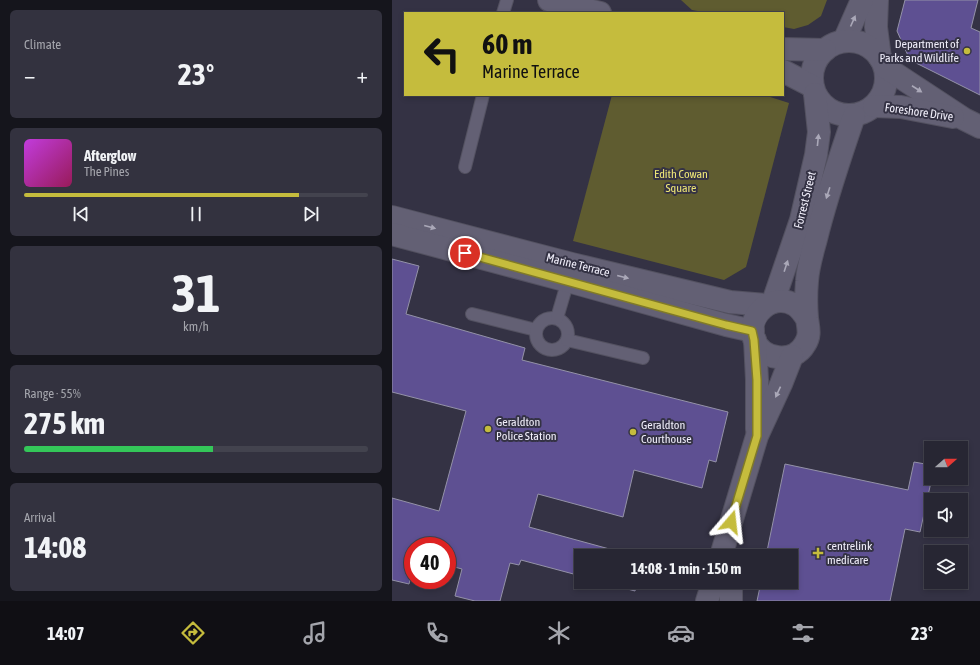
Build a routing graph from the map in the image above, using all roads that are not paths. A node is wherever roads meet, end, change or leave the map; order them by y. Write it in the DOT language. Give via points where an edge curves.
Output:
graph roads {
  1 [pos="507,0"];
  2 [pos="549,0"];
  3 [pos="862,0"];
  4 [pos="877,0"];
  5 [pos="504,12"];
  6 [pos="596,12"];
  7 [pos="844,41"];
  8 [pos="784,49"];
  9 [pos="825,50"];
  10 [pos="883,63"];
  11 [pos="784,72"];
  12 [pos="814,90"];
  13 [pos="483,96"];
  14 [pos="874,106"];
  15 [pos="854,116"];
  16 [pos="972,123"];
  17 [pos="465,167"];
  18 [pos="392,217"];
  19 [pos="392,234"];
  20 [pos="570,272"];
  21 [pos="770,304"];
  22 [pos="472,314"];
  23 [pos="557,318"];
  24 [pos="807,319"];
  25 [pos="536,330"];
  26 [pos="754,336"];
  27 [pos="567,340"];
  28 [pos="792,356"];
  29 [pos="643,358"];
  30 [pos="757,436"];
  31 [pos="731,522"];
  32 [pos="723,549"];
  33 [pos="731,549"];
  34 [pos="711,589"];
  35 [pos="731,589"];
  36 [pos="707,601"];
  37 [pos="731,601"];
  1 -- 5 [label="lane"];
  2 -- 6 [label="street"];
  7 -- 3 [label="street, one-way"];
  4 -- 10 [label="street" via="876,27"];
  7 -- 9 [label="street"];
  7 -- 10 [label="street" via="855,41 874,50"];
  8 -- 9 [label="street"];
  9 -- 12 [label="street" via="813,68"];
  10 -- 14 [label="street" via="887,78 886,88"];
  10 -- 16 [label="street, Foreshore Drive, one-way"];
  11 -- 12 [label="street"];
  12 -- 15 [label="street" via="825,107 832,112"];
  21 -- 12 [label="street, Forrest Street, one-way" via="801,220 816,155 819,132"];
  13 -- 17 [label="lane"];
  14 -- 15 [label="street" via="865,113"];
  14 -- 16 [label="street, Foreshore Drive" via="901,107"];
  15 -- 24 [label="street, Forrest Street, one-way" via="811,257 807,282"];
  18 -- 20 [label="street, Marine Terrace, one-way"];
  19 -- 20 [label="street, Marine Terrace"];
  20 -- 21 [label="street, Marine Terrace, one-way" via="730,302"];
  20 -- 23 [label="lane"];
  20 -- 26 [label="street, Marine Terrace"];
  21 -- 24 [label="street" via="788,302 796,306"];
  21 -- 26 [label="street" via="756,316 753,324"];
  22 -- 25 [label="lane"];
  23 -- 25 [label="lane" via="544,319"];
  23 -- 27 [label="lane" via="567,327"];
  24 -- 28 [label="street" via="807,340"];
  25 -- 27 [label="lane" via="539,343 550,350 563,346"];
  26 -- 28 [label="street" via="759,348 766,354 783,358"];
  26 -- 30 [label="street"];
  27 -- 29 [label="lane"];
  28 -- 30 [label="street, one-way"];
  30 -- 31 [label="street"];
  31 -- 32 [label="street"];
  31 -- 33 [label="street"];
  34 -- 36 [label="street"];
  35 -- 37 [label="street"];
}
